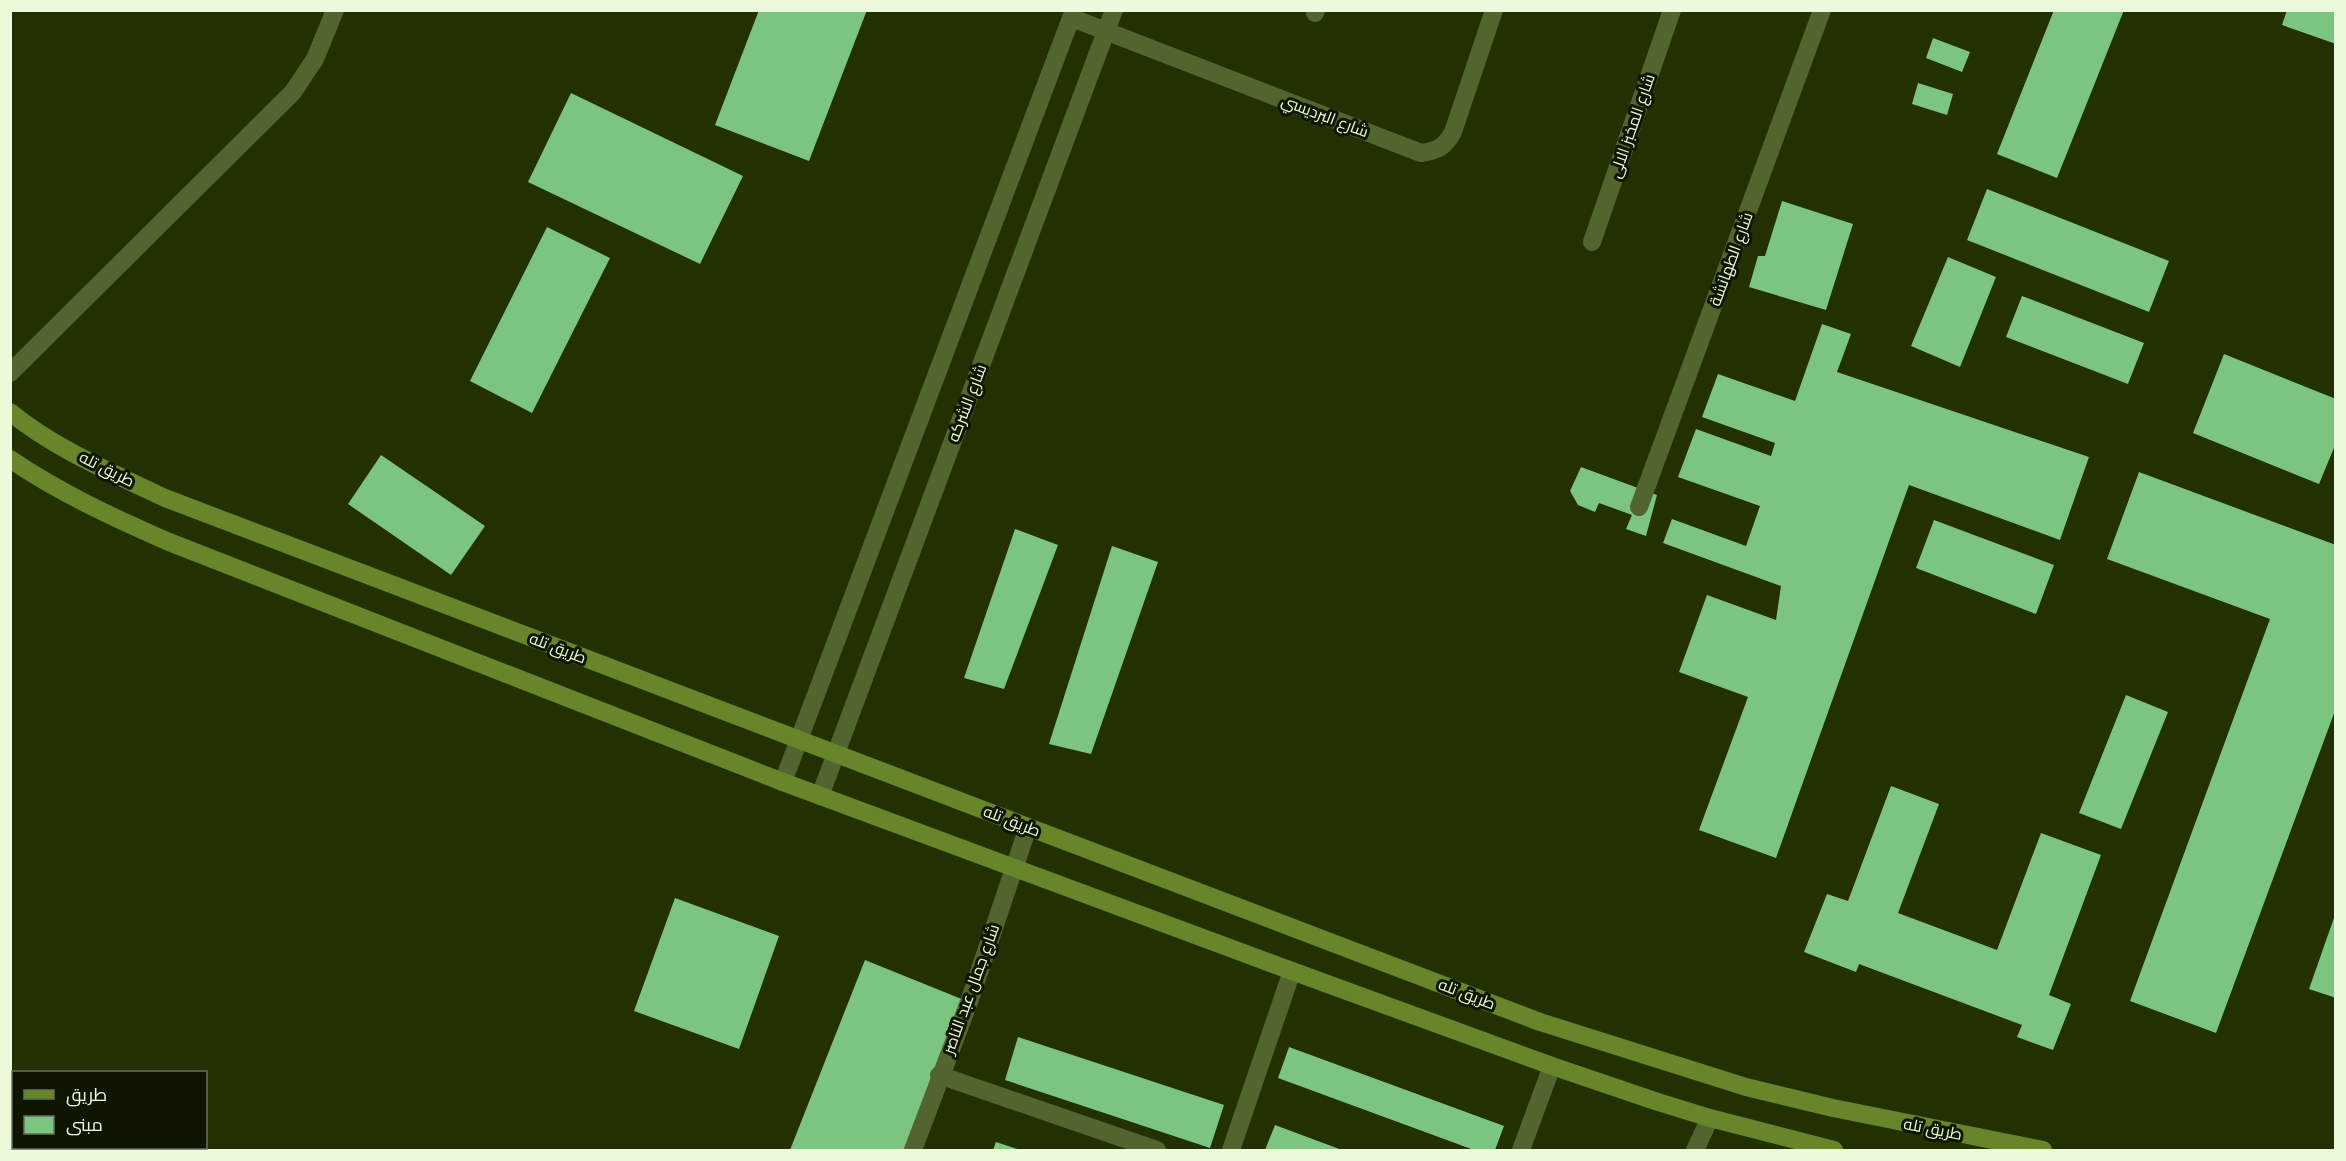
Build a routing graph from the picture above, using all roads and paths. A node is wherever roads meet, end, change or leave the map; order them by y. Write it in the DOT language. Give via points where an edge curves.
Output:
graph roads {
  1 [pos="335,10"];
  2 [pos="1114,10"];
  3 [pos="1494,10"];
  4 [pos="1672,10"];
  5 [pos="1822,10"];
  6 [pos="1073,14"];
  7 [pos="1106,32"];
  8 [pos="1592,242"];
  9 [pos="10,373"];
  10 [pos="10,412"];
  11 [pos="10,459"];
  12 [pos="1639,507"];
  13 [pos="799,740"];
  14 [pos="835,754"];
  15 [pos="783,782"];
  16 [pos="820,796"];
  17 [pos="1028,827"];
  18 [pos="1014,866"];
  19 [pos="1292,971"];
  20 [pos="1552,1066"];
  21 [pos="939,1076"];
  22 [pos="1710,1118"];
  23 [pos="913,1150"];
  24 [pos="1157,1150"];
  25 [pos="1231,1150"];
  26 [pos="1521,1150"];
  27 [pos="1695,1150"];
  28 [pos="1834,1150"];
  29 [pos="2043,1150"];
  1 -- 9 [label="street" via="315,59 293,92"];
  2 -- 7 [label="street, شارع الشركه"];
  3 -- 7 [label="street, شارع البرديسي" via="1454,132 1447,144 1420,153"];
  4 -- 8 [label="street, شارع المخبز الالى"];
  5 -- 12 [label="street, شارع الطهانشة"];
  6 -- 7 [label="street, شارع البرديسي"];
  6 -- 13 [label="street"];
  7 -- 14 [label="street, شارع الشركه"];
  10 -- 13 [label="main road, طريق تله" via="72,452 165,498"];
  11 -- 15 [label="main road" via="102,512 169,542"];
  13 -- 14 [label="main road, طريق تله"];
  13 -- 15 [label="street"];
  14 -- 16 [label="street, شارع الشركه"];
  14 -- 17 [label="main road, طريق تله"];
  15 -- 16 [label="main road"];
  16 -- 18 [label="main road"];
  17 -- 18 [label="street, شارع جمال عبد الناصر"];
  17 -- 29 [label="main road, طريق تله" via="1540,1022 1660,1061 1833,1108"];
  18 -- 19 [label="main road"];
  18 -- 21 [label="street, شارع جمال عبد الناصر" via="969,1002"];
  19 -- 20 [label="main road"];
  19 -- 25 [label="street"];
  20 -- 22 [label="main road"];
  20 -- 26 [label="street"];
  21 -- 23 [label="street, شارع جمال عبد الناصر"];
  21 -- 24 [label="street"];
  22 -- 27 [label="street"];
  22 -- 28 [label="main road"];
}
